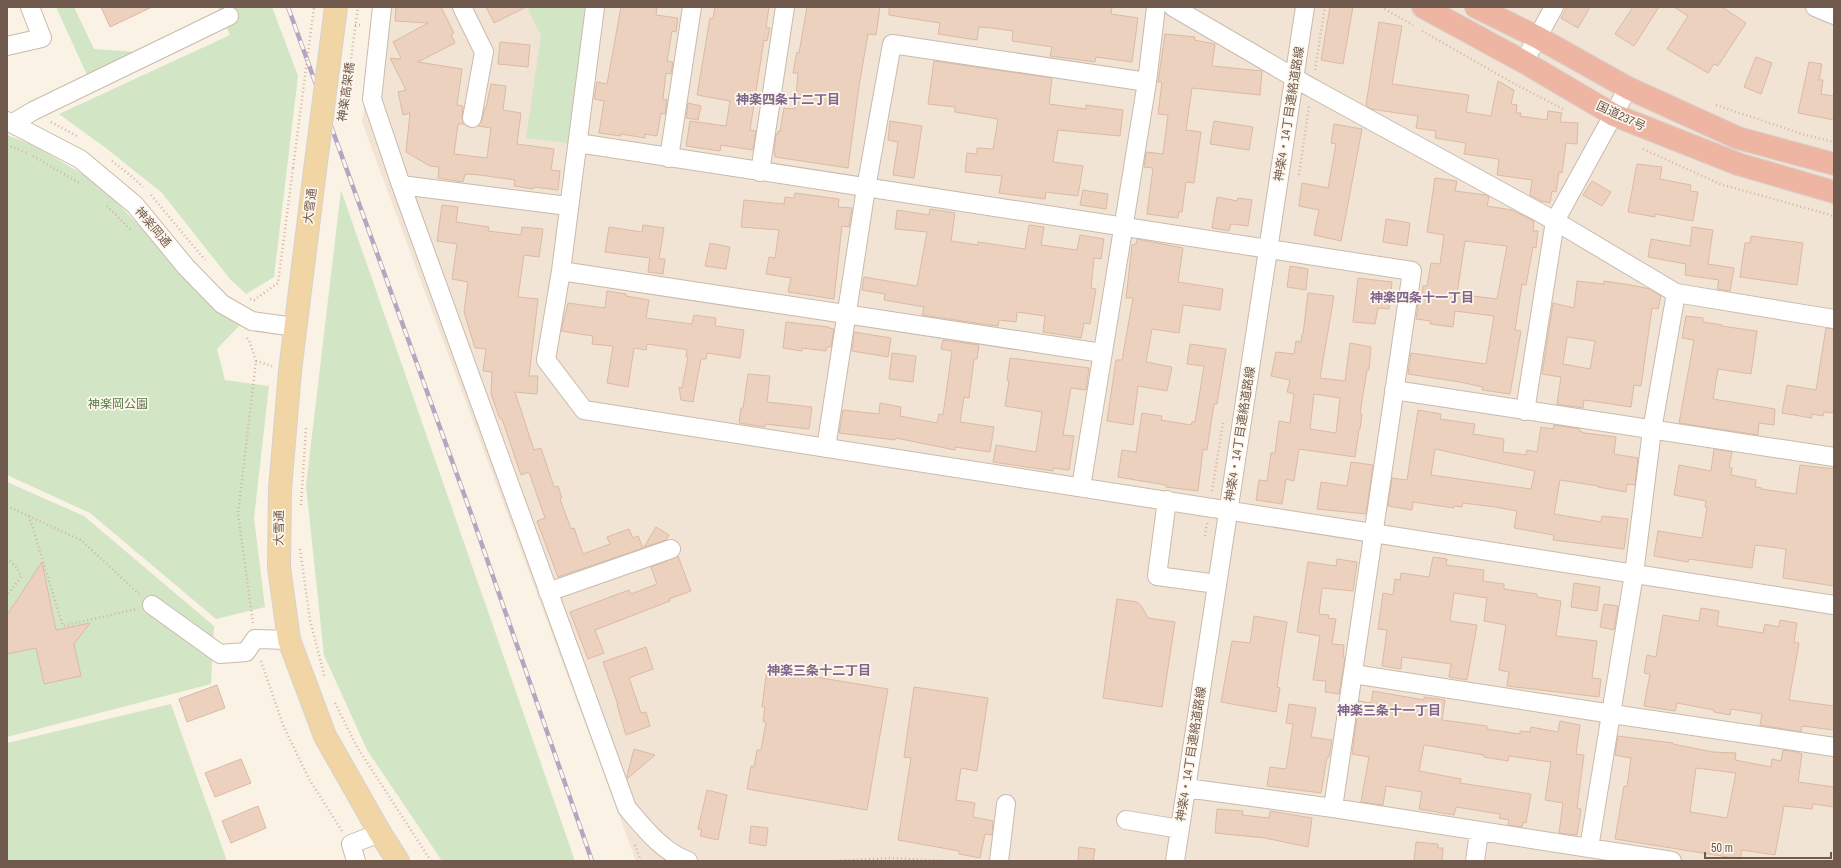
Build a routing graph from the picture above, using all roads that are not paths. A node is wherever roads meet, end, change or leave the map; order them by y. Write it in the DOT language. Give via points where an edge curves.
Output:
graph roads {
  1 [pos="30,7"];
  2 [pos="336,7"];
  3 [pos="382,7"];
  4 [pos="462,7"];
  5 [pos="595,7"];
  6 [pos="692,7"];
  7 [pos="785,7"];
  8 [pos="1156,7"];
  9 [pos="1174,7"];
  10 [pos="1305,7"];
  11 [pos="1423,7"];
  12 [pos="1476,7"];
  13 [pos="1554,7"];
  14 [pos="1815,7"];
  15 [pos="1834,15"];
  16 [pos="229,16"];
  17 [pos="1537,37"];
  18 [pos="7,46"];
  19 [pos="1524,62"];
  20 [pos="1295,77"];
  21 [pos="1147,82"];
  22 [pos="1628,88"];
  23 [pos="1614,115"];
  24 [pos="472,118"];
  25 [pos="10,122"];
  26 [pos="578,143"];
  27 [pos="669,158"];
  28 [pos="1834,164"];
  29 [pos="315,170"];
  30 [pos="760,172"];
  31 [pos="401,185"];
  32 [pos="866,188"];
  33 [pos="1834,192"];
  34 [pos="568,206"];
  35 [pos="1556,221"];
  36 [pos="1122,228"];
  37 [pos="1268,250"];
  38 [pos="561,271"];
  39 [pos="1676,293"];
  40 [pos="847,313"];
  41 [pos="1834,318"];
  42 [pos="295,327"];
  43 [pos="1102,353"];
  44 [pos="1394,390"];
  45 [pos="1525,411"];
  46 [pos="1652,430"];
  47 [pos="826,448"];
  48 [pos="1834,457"];
  49 [pos="1081,487"];
  50 [pos="1167,500"];
  51 [pos="1228,510"];
  52 [pos="1374,533"];
  53 [pos="671,549"];
  54 [pos="1634,574"];
  55 [pos="1217,584"];
  56 [pos="548,592"];
  57 [pos="152,605"];
  58 [pos="1834,605"];
  59 [pos="288,640"];
  60 [pos="1353,674"];
  61 [pos="1612,714"];
  62 [pos="1834,747"];
  63 [pos="1186,788"];
  64 [pos="1006,804"];
  65 [pos="1333,808"];
  66 [pos="1126,820"];
  67 [pos="1180,829"];
  68 [pos="1479,832"];
  69 [pos="380,833"];
  70 [pos="1589,848"];
  71 [pos="356,861"];
  72 [pos="398,861"];
  73 [pos="688,861"];
  74 [pos="999,861"];
  75 [pos="1175,861"];
  76 [pos="1475,861"];
  77 [pos="1672,861"];
  1 -- 18 [label="street" via="42,38"];
  2 -- 29 [label="main road, 神楽高架橋, bridge"];
  3 -- 31 [label="street" via="372,99"];
  4 -- 24 [label="street" via="484,52"];
  5 -- 26 [label="street"];
  6 -- 27 [label="street"];
  7 -- 30 [label="street"];
  8 -- 21 [label="street"];
  9 -- 20 [label="street"];
  10 -- 20 [label="street, 神楽4・14丁目連絡道路線"];
  11 -- 19 [label="highway, 国道237号"];
  12 -- 17 [label="highway"];
  13 -- 17 [label="street"];
  14 -- 15 [label="street"];
  16 -- 25 [label="street"];
  17 -- 19 [label="street"];
  17 -- 22 [label="highway"];
  19 -- 23 [label="highway, 国道237号"];
  20 -- 35 [label="street"];
  20 -- 37 [label="street, 神楽4・14丁目連絡道路線"];
  21 -- 32 [label="street" via="892,44"];
  21 -- 36 [label="street"];
  22 -- 23 [label="street"];
  22 -- 28 [label="highway" via="1738,138"];
  23 -- 33 [label="highway, 国道237号" via="1738,164"];
  23 -- 35 [label="street"];
  25 -- 42 [label="street, 神楽岡通" via="80,160 135,205 186,267 222,304 252,322"];
  26 -- 27 [label="street"];
  26 -- 34 [label="street"];
  27 -- 30 [label="street"];
  29 -- 42 [label="main road, 大雪通"];
  30 -- 32 [label="street"];
  31 -- 34 [label="street"];
  31 -- 56 [label="street"];
  32 -- 36 [label="street"];
  32 -- 40 [label="street"];
  34 -- 38 [label="street"];
  35 -- 39 [label="street"];
  35 -- 45 [label="street"];
  36 -- 37 [label="street"];
  36 -- 43 [label="street"];
  37 -- 44 [label="street" via="1412,271"];
  37 -- 51 [label="street, 神楽4・14丁目連絡道路線"];
  38 -- 40 [label="street"];
  38 -- 47 [label="street" via="546,360 584,410"];
  39 -- 41 [label="street"];
  39 -- 46 [label="street"];
  40 -- 43 [label="street"];
  40 -- 47 [label="street"];
  42 -- 59 [label="main road, 大雪通" via="280,489 279,567"];
  43 -- 49 [label="street"];
  44 -- 45 [label="street"];
  44 -- 52 [label="street"];
  45 -- 46 [label="street"];
  46 -- 48 [label="street"];
  46 -- 54 [label="street"];
  47 -- 49 [label="street"];
  49 -- 50 [label="street"];
  50 -- 51 [label="street"];
  50 -- 55 [label="street" via="1157,576"];
  51 -- 52 [label="street"];
  51 -- 55 [label="street, 神楽4・14丁目連絡道路線"];
  52 -- 54 [label="street"];
  52 -- 60 [label="street"];
  53 -- 56 [label="street"];
  54 -- 58 [label="street"];
  54 -- 61 [label="street"];
  55 -- 63 [label="street, 神楽4・14丁目連絡道路線"];
  56 -- 73 [label="street" via="627,808 657,842 676,857"];
  57 -- 59 [label="street" via="220,654 246,652 255,639"];
  59 -- 69 [label="main road, 大雪通" via="325,736"];
  60 -- 61 [label="street"];
  60 -- 65 [label="street"];
  61 -- 62 [label="street"];
  61 -- 70 [label="street"];
  63 -- 65 [label="street"];
  63 -- 67 [label="street, 神楽4・14丁目連絡道路線"];
  64 -- 74 [label="street"];
  65 -- 68 [label="street"];
  66 -- 67 [label="street"];
  67 -- 75 [label="street, 神楽4・14丁目連絡道路線"];
  68 -- 70 [label="street"];
  68 -- 76 [label="street"];
  69 -- 71 [label="street" via="351,844"];
  69 -- 72 [label="main road, 大雪通"];
  70 -- 77 [label="street"];
}
